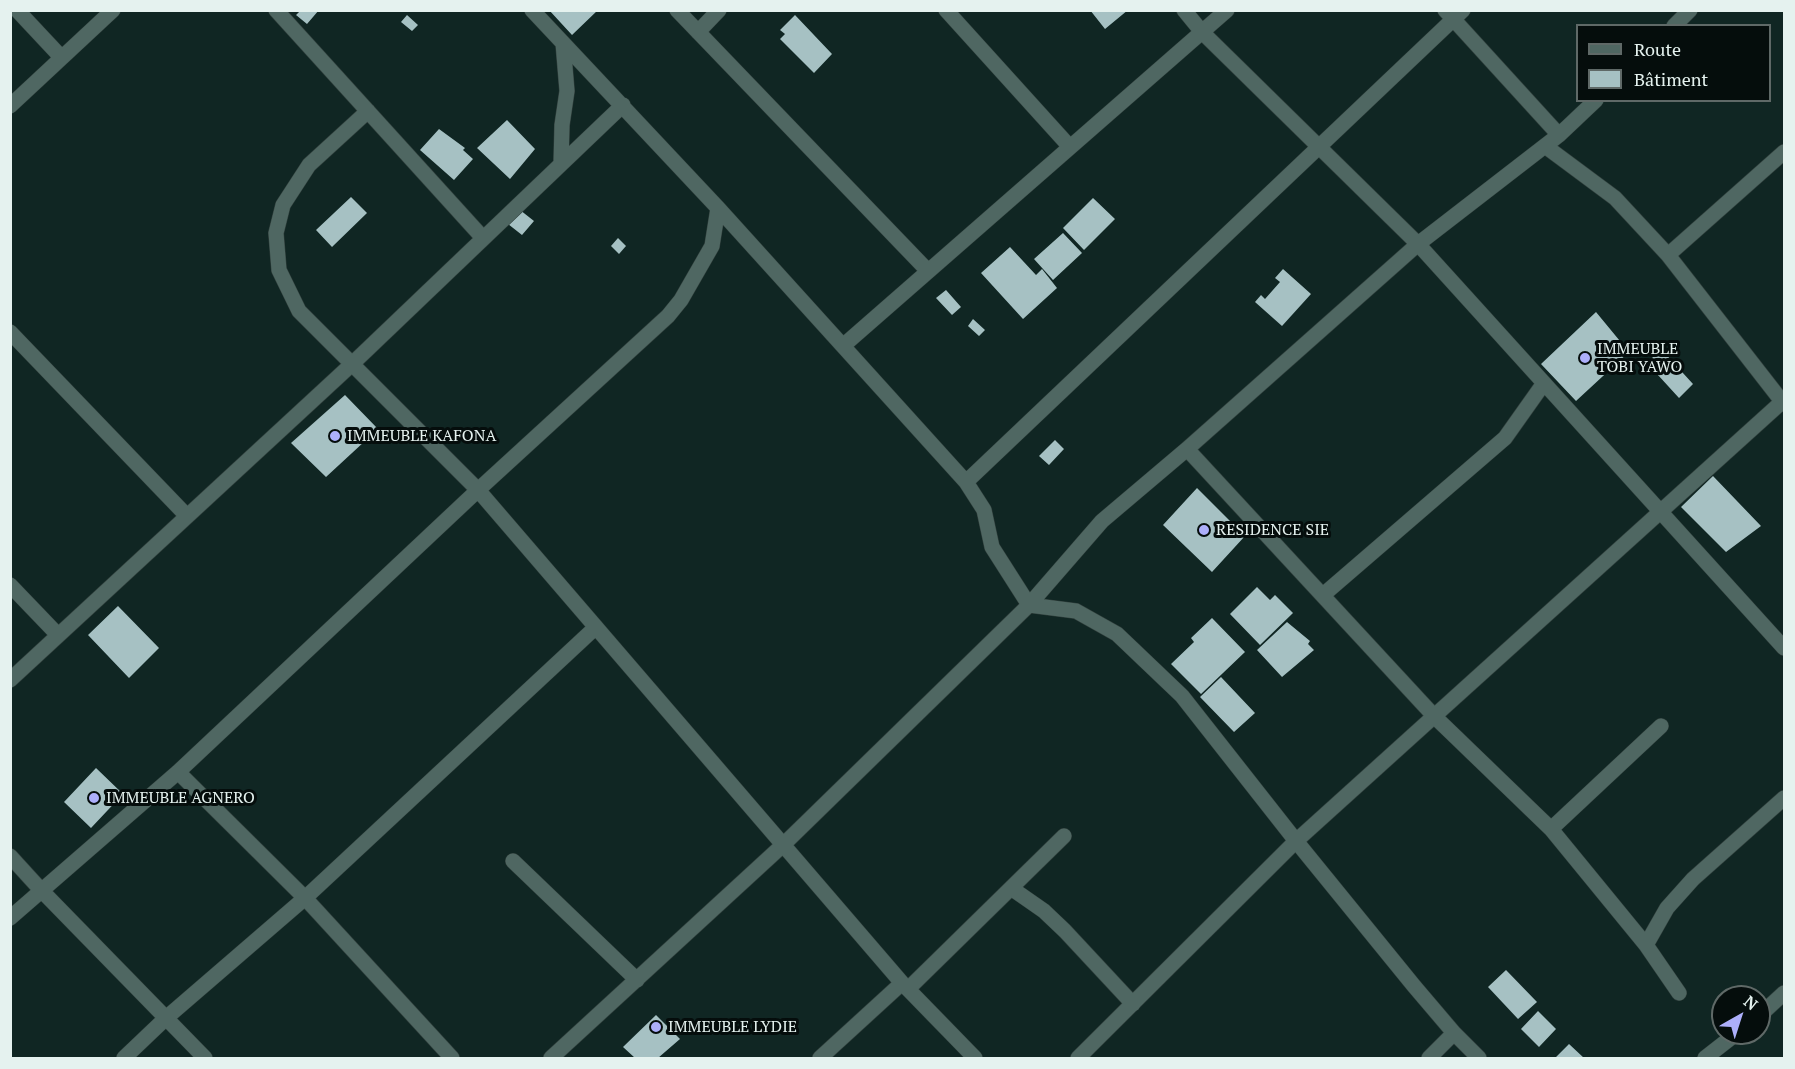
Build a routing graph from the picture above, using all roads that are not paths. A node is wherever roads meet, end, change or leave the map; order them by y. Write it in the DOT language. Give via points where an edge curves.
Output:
graph roads {
  1 [pos="17,10"];
  2 [pos="113,10"];
  3 [pos="276,10"];
  4 [pos="532,10"];
  5 [pos="677,10"];
  6 [pos="718,10"];
  7 [pos="946,10"];
  8 [pos="1184,10"];
  9 [pos="1227,10"];
  10 [pos="1690,10"];
  11 [pos="1454,14"];
  12 [pos="1676,24"];
  13 [pos="698,32"];
  14 [pos="1202,32"];
  15 [pos="563,43"];
  16 [pos="61,57"];
  17 [pos="1594,102"];
  18 [pos="623,105"];
  19 [pos="10,106"];
  20 [pos="368,111"];
  21 [pos="1559,135"];
  22 [pos="1545,146"];
  23 [pos="1070,147"];
  24 [pos="1319,148"];
  25 [pos="1785,152"];
  26 [pos="561,164"];
  27 [pos="718,208"];
  28 [pos="483,238"];
  29 [pos="1418,244"];
  30 [pos="1668,255"];
  31 [pos="928,271"];
  32 [pos="10,332"];
  33 [pos="844,345"];
  34 [pos="352,364"];
  35 [pos="1544,383"];
  36 [pos="1784,402"];
  37 [pos="1187,449"];
  38 [pos="966,482"];
  39 [pos="478,490"];
  40 [pos="1661,511"];
  41 [pos="186,515"];
  42 [pos="10,585"];
  43 [pos="1323,596"];
  44 [pos="1029,605"];
  45 [pos="596,627"];
  46 [pos="58,635"];
  47 [pos="1785,648"];
  48 [pos="10,680"];
  49 [pos="1435,717"];
  50 [pos="1661,726"];
  51 [pos="177,772"];
  52 [pos="1785,798"];
  53 [pos="1551,829"];
  54 [pos="1064,836"];
  55 [pos="1296,841"];
  56 [pos="784,844"];
  57 [pos="10,856"];
  58 [pos="513,861"];
  59 [pos="1011,888"];
  60 [pos="41,890"];
  61 [pos="305,898"];
  62 [pos="10,918"];
  63 [pos="1646,945"];
  64 [pos="637,980"];
  65 [pos="905,986"];
  66 [pos="1679,993"];
  67 [pos="1785,993"];
  68 [pos="1133,1004"];
  69 [pos="1771,1005"];
  70 [pos="166,1018"];
  71 [pos="1454,1033"];
  72 [pos="1723,1045"];
  73 [pos="124,1059"];
  74 [pos="205,1059"];
  75 [pos="452,1059"];
  76 [pos="551,1059"];
  77 [pos="820,1059"];
  78 [pos="975,1059"];
  79 [pos="1078,1059"];
  80 [pos="1429,1059"];
  81 [pos="1479,1059"];
  82 [pos="1706,1059"];
  1 -- 16 [label="street"];
  2 -- 16 [label="street"];
  3 -- 20 [label="street"];
  4 -- 15 [label="street"];
  5 -- 13 [label="street"];
  6 -- 13 [label="street"];
  7 -- 23 [label="street"];
  8 -- 14 [label="street"];
  9 -- 14 [label="street"];
  10 -- 12 [label="street"];
  11 -- 21 [label="street"];
  11 -- 24 [label="street"];
  13 -- 31 [label="street"];
  14 -- 23 [label="street"];
  14 -- 24 [label="street"];
  15 -- 18 [label="street"];
  15 -- 26 [label="street" via="567,91"];
  16 -- 19 [label="street"];
  17 -- 21 [label="street"];
  18 -- 26 [label="street"];
  18 -- 27 [label="street"];
  20 -- 28 [label="street"];
  20 -- 34 [label="street" via="309,165 283,205 276,233 279,270 299,311"];
  21 -- 22 [label="street"];
  22 -- 29 [label="street"];
  22 -- 30 [label="street" via="1615,198"];
  23 -- 31 [label="street"];
  24 -- 29 [label="street"];
  24 -- 38 [label="street"];
  25 -- 30 [label="street"];
  26 -- 28 [label="street"];
  27 -- 33 [label="street"];
  27 -- 39 [label="street" via="712,246 668,316"];
  28 -- 34 [label="street"];
  29 -- 35 [label="street"];
  29 -- 37 [label="street"];
  30 -- 36 [label="street"];
  31 -- 33 [label="street"];
  32 -- 41 [label="street"];
  33 -- 38 [label="street"];
  34 -- 39 [label="street"];
  34 -- 41 [label="street"];
  35 -- 40 [label="street"];
  35 -- 43 [label="street" via="1505,438"];
  36 -- 40 [label="street"];
  37 -- 43 [label="street"];
  37 -- 44 [label="street" via="1102,521"];
  38 -- 44 [label="street" via="984,510 992,547"];
  39 -- 45 [label="street"];
  39 -- 51 [label="street"];
  40 -- 47 [label="street"];
  40 -- 49 [label="street"];
  41 -- 46 [label="street"];
  42 -- 46 [label="street"];
  43 -- 49 [label="street"];
  44 -- 55 [label="street" via="1076,610 1117,634 1182,696"];
  44 -- 56 [label="street"];
  45 -- 56 [label="street"];
  45 -- 61 [label="street"];
  46 -- 48 [label="street"];
  49 -- 53 [label="street"];
  49 -- 55 [label="street"];
  50 -- 53 [label="street"];
  51 -- 60 [label="street"];
  51 -- 61 [label="street"];
  52 -- 63 [label="street" via="1693,879 1667,908"];
  53 -- 63 [label="street"];
  54 -- 59 [label="street"];
  55 -- 68 [label="street"];
  55 -- 71 [label="street"];
  56 -- 64 [label="street"];
  56 -- 65 [label="street"];
  57 -- 60 [label="street"];
  58 -- 64 [label="street"];
  59 -- 65 [label="street"];
  59 -- 68 [label="street" via="1044,911"];
  60 -- 62 [label="street"];
  60 -- 70 [label="street"];
  61 -- 70 [label="street"];
  61 -- 75 [label="street"];
  63 -- 66 [label="street"];
  64 -- 76 [label="street"];
  65 -- 77 [label="street"];
  65 -- 78 [label="street"];
  67 -- 69 [label="street"];
  68 -- 79 [label="street"];
  70 -- 73 [label="street"];
  70 -- 74 [label="street"];
  71 -- 80 [label="street"];
  71 -- 81 [label="street"];
  72 -- 82 [label="street"];
}
